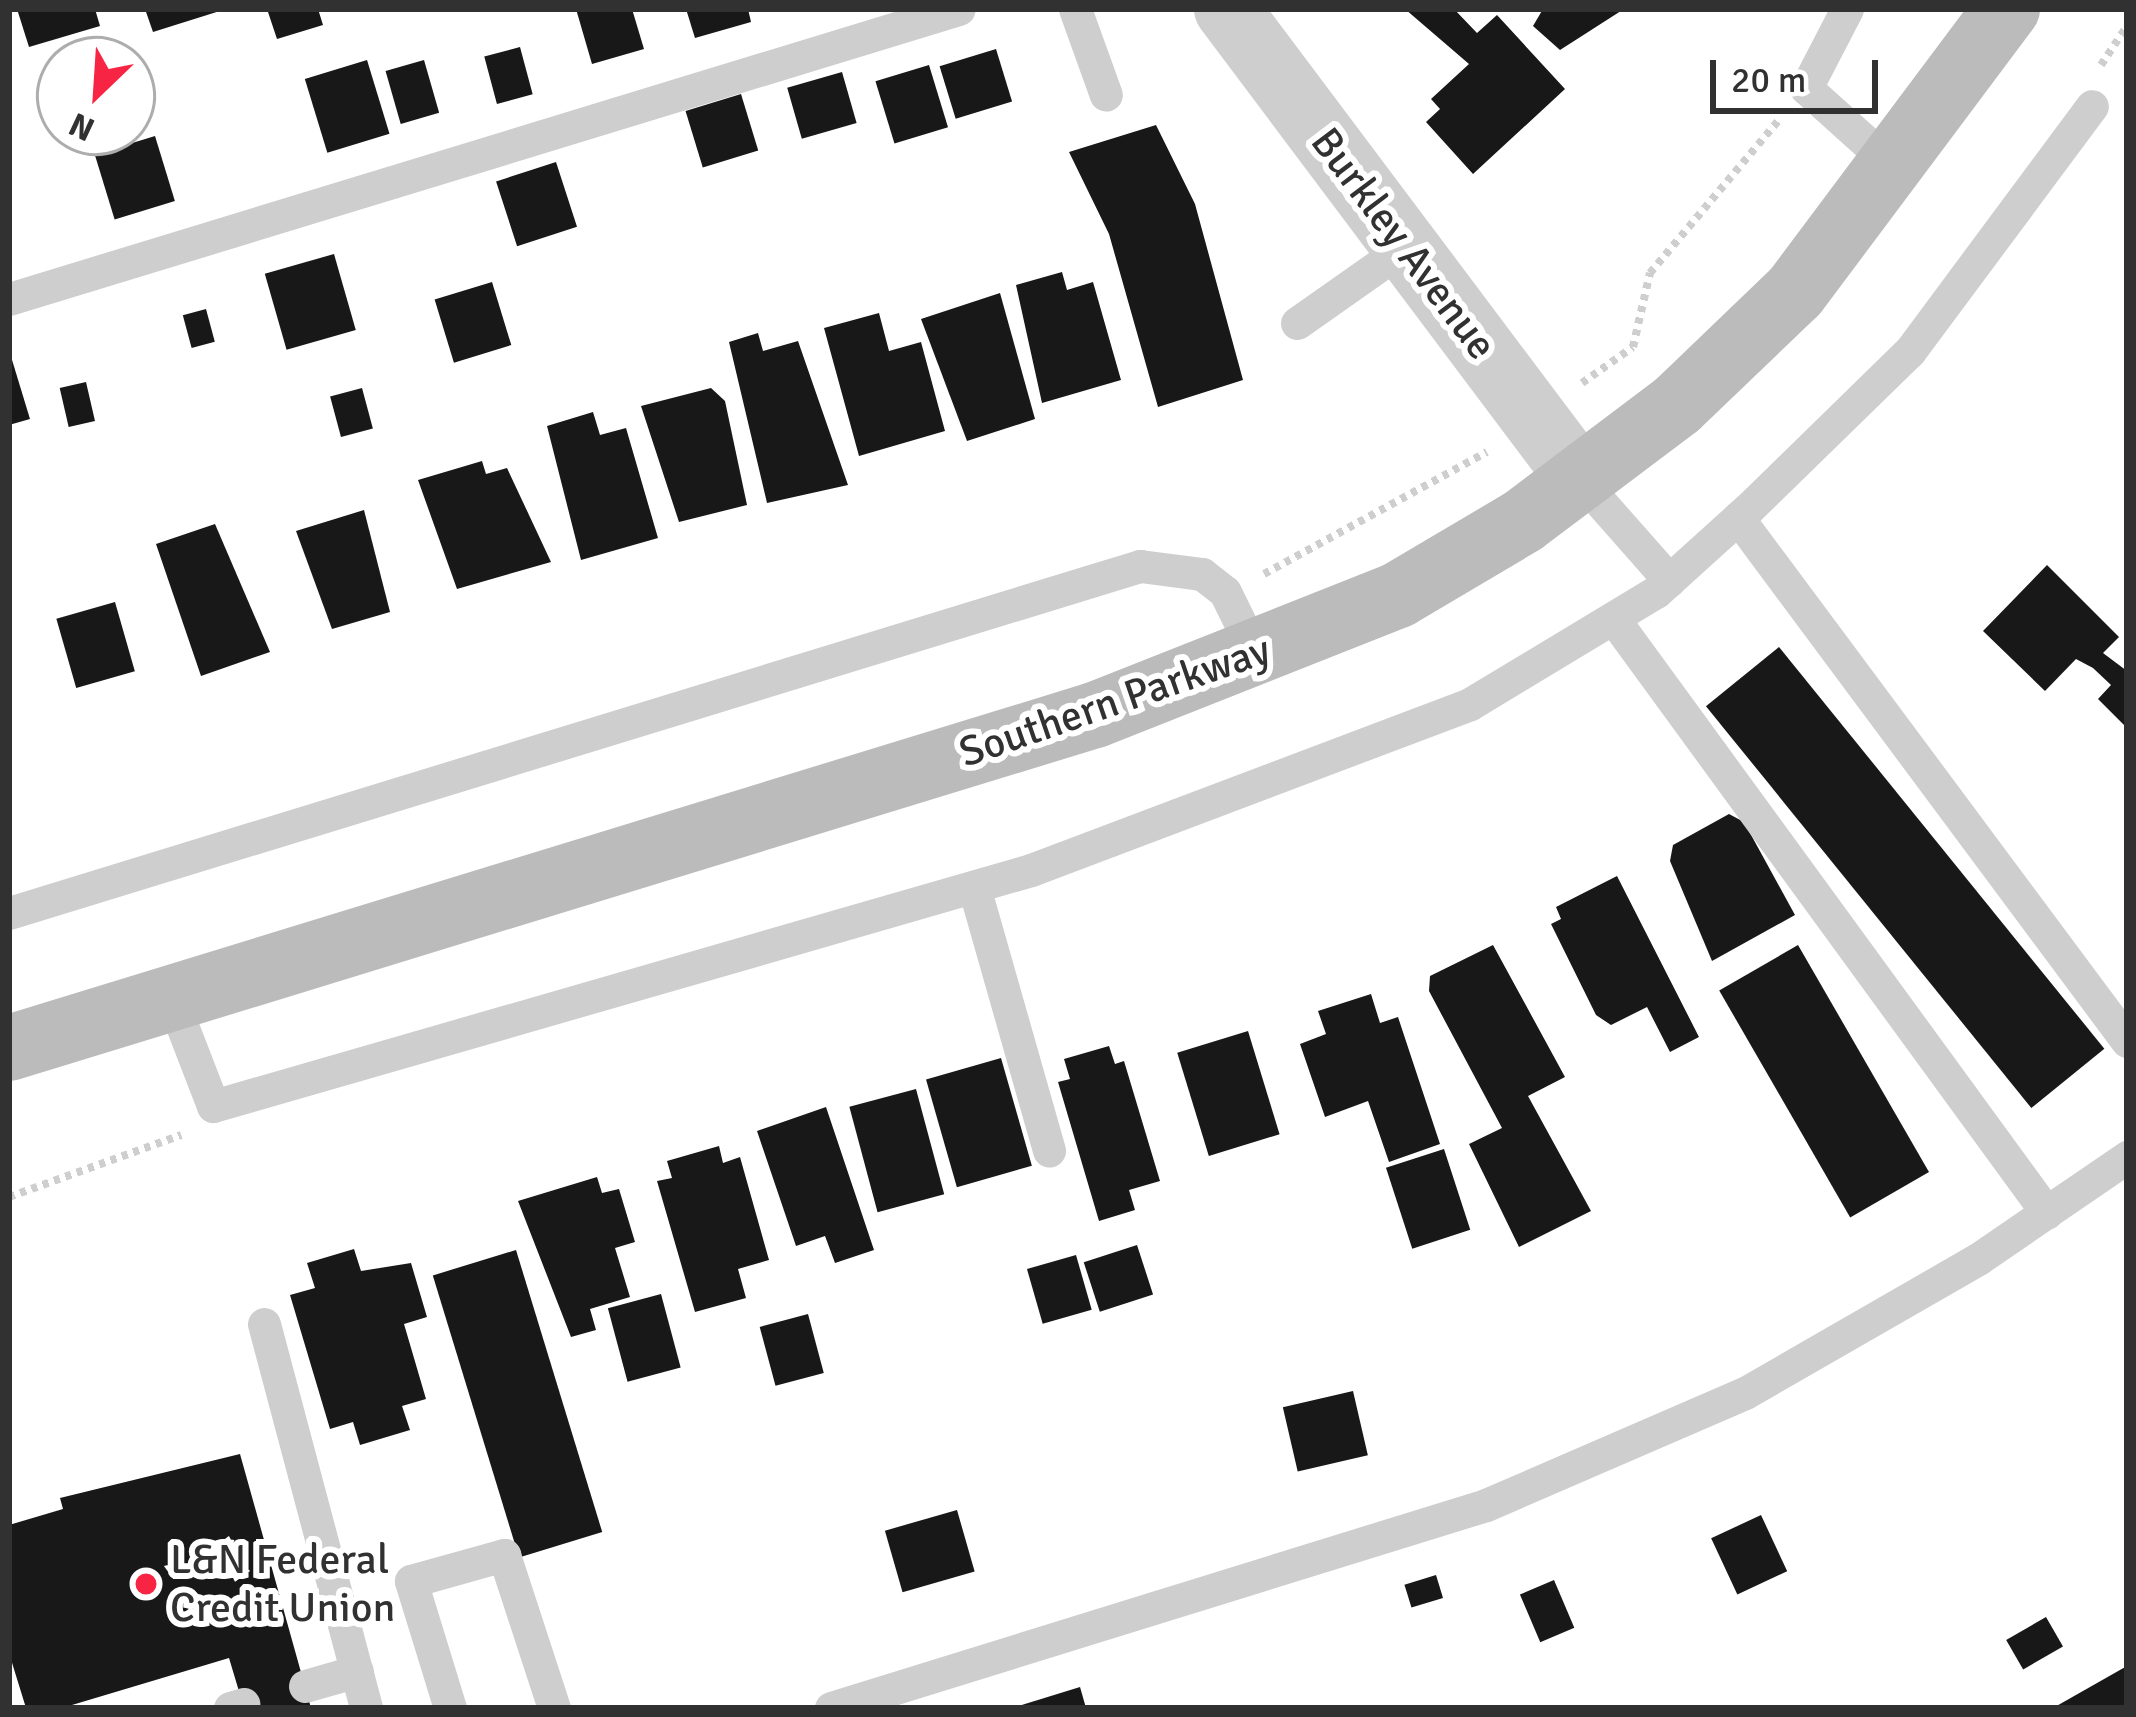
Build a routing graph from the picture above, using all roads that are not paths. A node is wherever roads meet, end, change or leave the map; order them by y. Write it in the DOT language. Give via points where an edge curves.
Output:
graph roads {
  1 [pos="959,9"];
  2 [pos="1075,9"];
  3 [pos="1227,9"];
  4 [pos="1847,9"];
  5 [pos="2007,9"];
  6 [pos="1106,95"];
  7 [pos="2092,106"];
  8 [pos="1895,169"];
  9 [pos="1406,247"];
  10 [pos="9,299"];
  11 [pos="1297,323"];
  12 [pos="1580,478"];
  13 [pos="1738,518"];
  14 [pos="1670,580"];
  15 [pos="1613,618"];
  16 [pos="1257,657"];
  17 [pos="974,887"];
  18 [pos="9,913"];
  19 [pos="171,998"];
  20 [pos="2127,1042"];
  21 [pos="9,1048"];
  22 [pos="1048,1151"];
  23 [pos="2127,1156"];
  24 [pos="2047,1213"];
  25 [pos="264,1324"];
  26 [pos="357,1671"];
  27 [pos="304,1686"];
  28 [pos="366,1708"];
  29 [pos="450,1708"];
  30 [pos="554,1708"];
  31 [pos="831,1708"];
  1 -- 10 [label="lane"];
  2 -- 6 [label="lane"];
  3 -- 9 [label="street, Burkley Avenue"];
  4 -- 8 [label="lane" via="1806,88"];
  5 -- 8 [label="main road, Southern Parkway"];
  7 -- 13 [label="lane" via="1910,351"];
  8 -- 12 [label="main road, Southern Parkway" via="1795,292 1677,405"];
  9 -- 11 [label="lane"];
  9 -- 12 [label="street, Burkley Avenue"];
  12 -- 14 [label="lane"];
  12 -- 16 [label="main road, Southern Parkway" via="1398,595"];
  13 -- 14 [label="lane"];
  13 -- 20 [label="lane"];
  14 -- 15 [label="lane"];
  15 -- 17 [label="lane" via="1470,704"];
  15 -- 24 [label="lane"];
  16 -- 18 [label="lane" via="1225,592 1174,565 1085,580"];
  16 -- 19 [label="main road, Southern Parkway"];
  17 -- 19 [label="lane" via="212,1106"];
  17 -- 22 [label="lane"];
  19 -- 21 [label="main road, Southern Parkway"];
  23 -- 24 [label="lane"];
  24 -- 31 [label="lane" via="1745,1393 1486,1505"];
  25 -- 26 [label="lane"];
  26 -- 27 [label="lane"];
  26 -- 28 [label="lane"];
  29 -- 30 [label="lane" via="411,1581 504,1555"];
}
